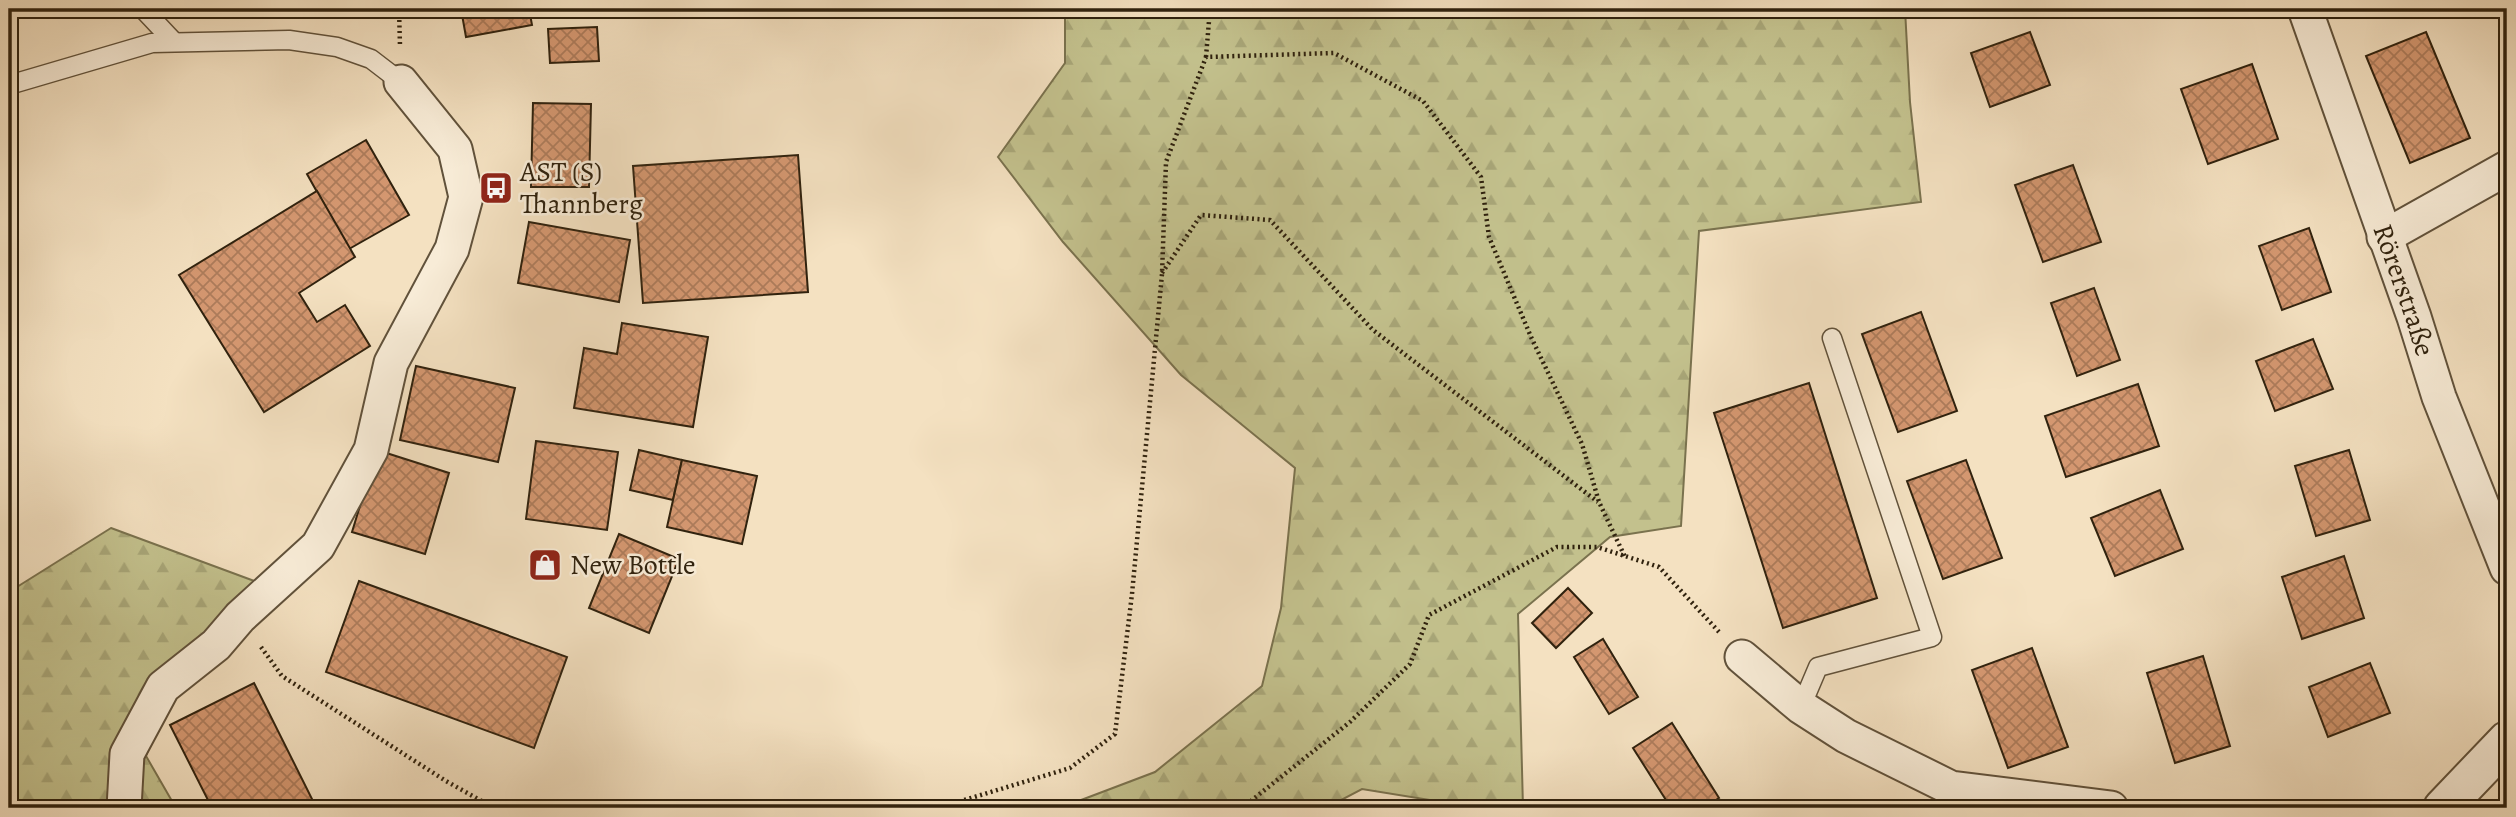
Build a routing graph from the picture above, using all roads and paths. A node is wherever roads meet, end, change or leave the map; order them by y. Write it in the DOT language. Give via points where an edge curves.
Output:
graph roads {
  1 [pos="143,9"];
  2 [pos="1210,9"];
  3 [pos="2305,9"];
  4 [pos="174,42"];
  5 [pos="1206,57"];
  6 [pos="401,82"];
  7 [pos="9,85"];
  8 [pos="2507,168"];
  9 [pos="2384,237"];
  10 [pos="1161,274"];
  11 [pos="1832,338"];
  12 [pos="1599,502"];
  13 [pos="1625,557"];
  14 [pos="2507,568"];
  15 [pos="240,617"];
  16 [pos="1742,657"];
  17 [pos="1801,707"];
  18 [pos="2507,741"];
  19 [pos="124,808"];
  20 [pos="495,808"];
  21 [pos="938,808"];
  22 [pos="1242,808"];
  23 [pos="2111,808"];
  24 [pos="2443,808"];
  1 -- 4 [label="lane"];
  2 -- 5 [label="path"];
  3 -- 9 [label="street, Rörerstraße"];
  4 -- 6 [label="lane" via="289,40 337,47 371,59"];
  4 -- 7 [label="lane" via="152,43"];
  5 -- 10 [label="path" via="1166,162"];
  5 -- 12 [label="path" via="1334,53 1423,101 1481,177 1489,237 1582,444"];
  6 -- 15 [label="street" via="455,149 466,197 452,249 390,363 371,450 318,546"];
  8 -- 9 [label="street"];
  9 -- 14 [label="street, Rörerstraße" via="2439,397"];
  10 -- 12 [label="path" via="1201,215 1270,220 1373,330"];
  10 -- 21 [label="path" via="1115,734 1070,768"];
  11 -- 17 [label="lane" via="1932,637 1818,667"];
  12 -- 13 [label="path"];
  13 -- 16 [label="path" via="1659,566"];
  13 -- 22 [label="path" via="1597,547 1557,547 1429,615 1410,664 1350,722"];
  15 -- 19 [label="street" via="216,645 163,687 127,754"];
  15 -- 20 [label="path" via="282,676 446,782"];
  16 -- 17 [label="street"];
  17 -- 23 [label="street" via="1846,736 1951,788"];
  18 -- 24 [label="street"];
}
